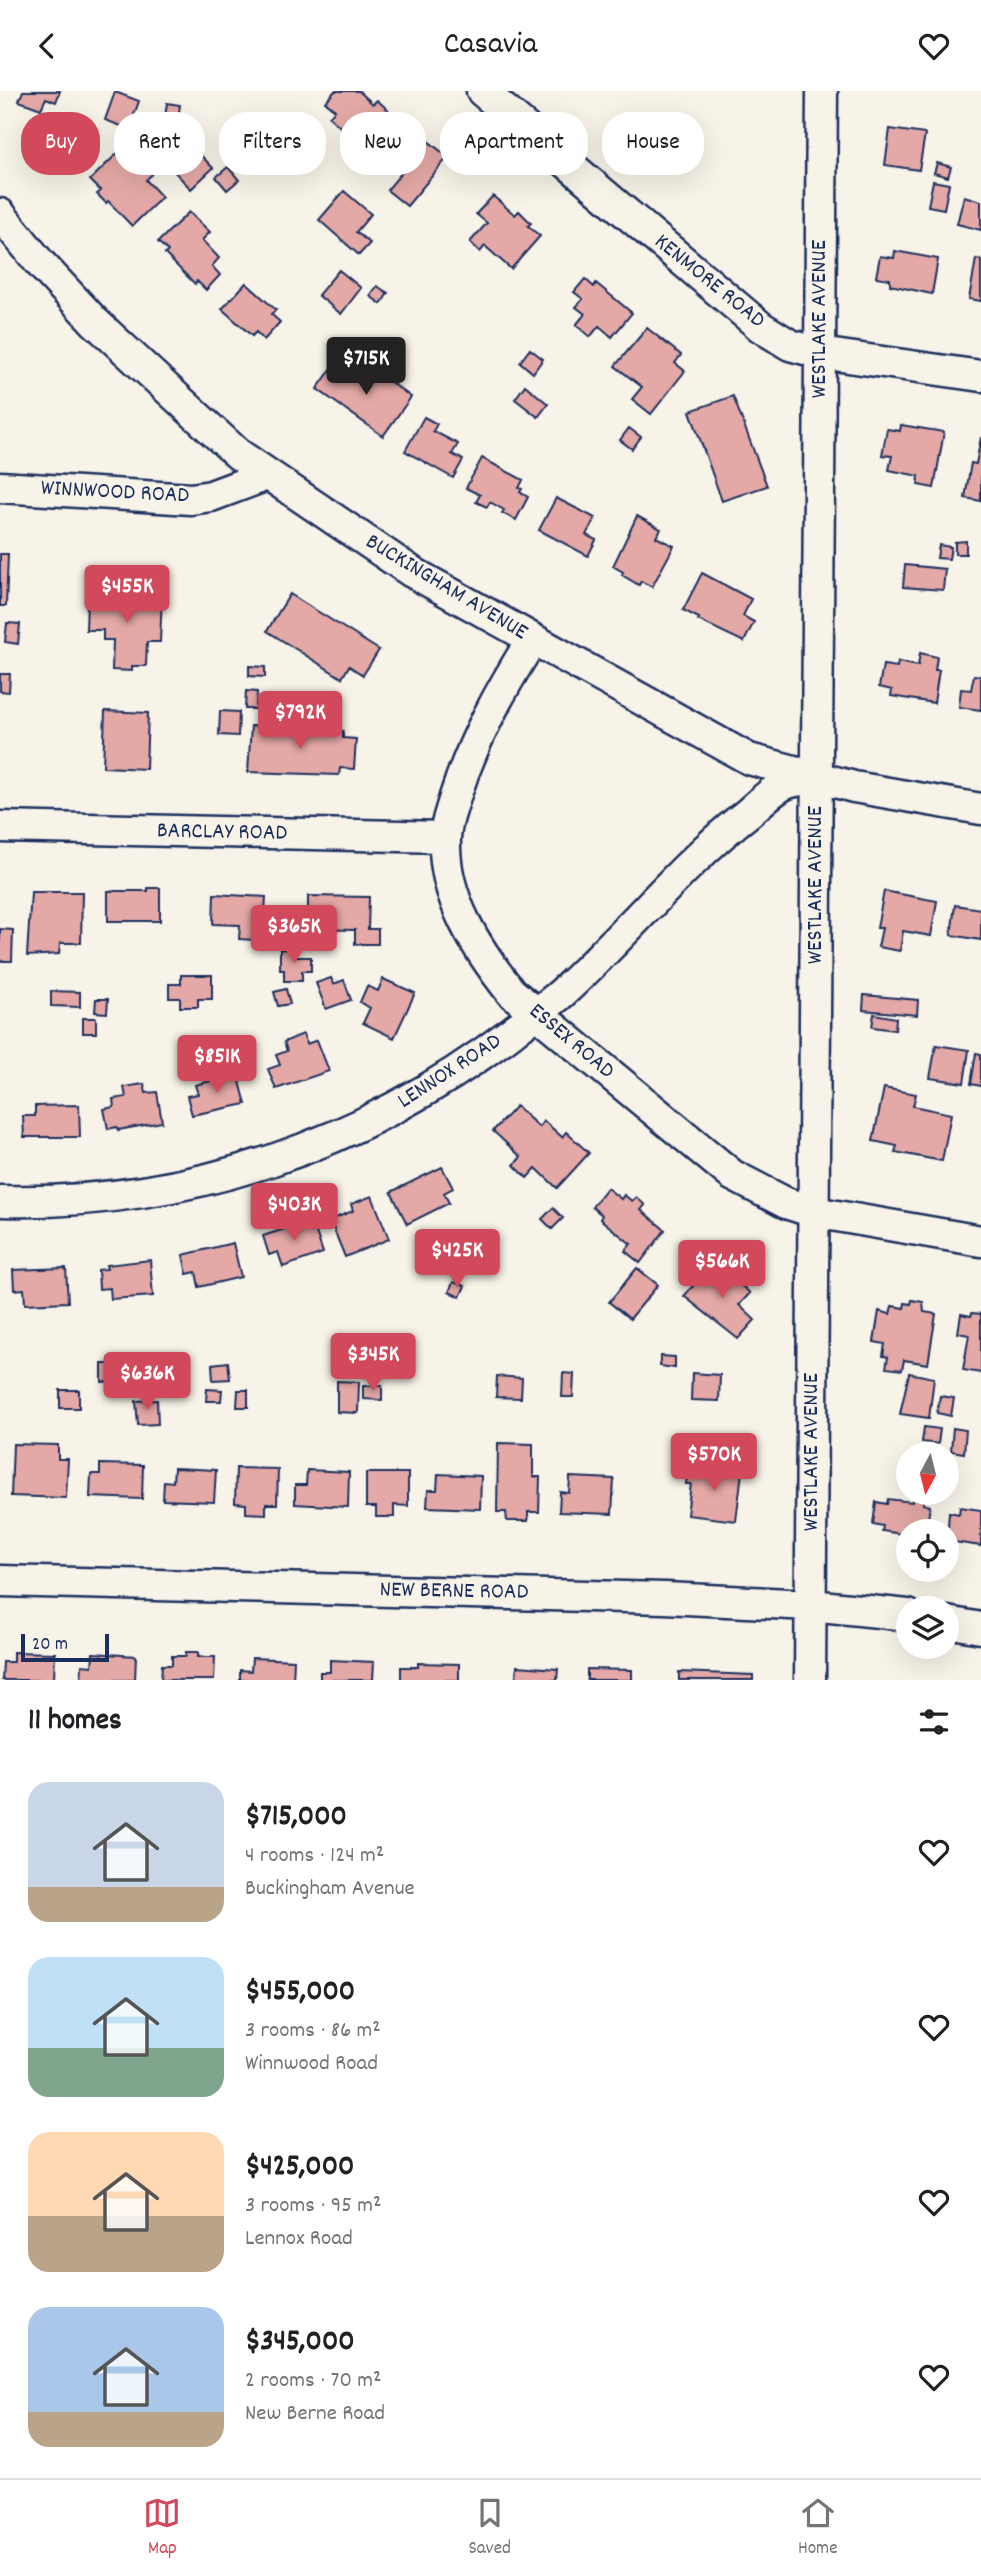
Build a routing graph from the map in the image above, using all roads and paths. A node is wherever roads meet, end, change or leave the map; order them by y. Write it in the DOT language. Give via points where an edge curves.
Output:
graph roads {
  1 [pos="482,91"];
  2 [pos="821,91"];
  3 [pos="0,214"];
  4 [pos="820,353"];
  5 [pos="981,376"];
  6 [pos="267,475"];
  7 [pos="0,487"];
  8 [pos="532,640"];
  9 [pos="817,777"];
  10 [pos="981,809"];
  11 [pos="0,827"];
  12 [pos="444,837"];
  13 [pos="536,1013"];
  14 [pos="0,1201"];
  15 [pos="814,1212"];
  16 [pos="981,1241"];
  17 [pos="0,1581"];
  18 [pos="811,1605"];
  19 [pos="896,1614"];
  20 [pos="959,1624"];
  21 [pos="981,1627"];
  22 [pos="810,1680"];
  1 -- 4 [label="street, KENMORE ROAD" via="761,327 790,345"];
  2 -- 4 [label="street, WESTLAKE AVENUE"];
  3 -- 6 [label="street, BUCKINGHAM AVENUE" via="95,323"];
  4 -- 5 [label="street, KENMORE ROAD"];
  4 -- 9 [label="street, WESTLAKE AVENUE"];
  6 -- 7 [label="street, WINNWOOD ROAD" via="191,499"];
  6 -- 8 [label="street, BUCKINGHAM AVENUE" via="412,572"];
  8 -- 9 [label="street, BUCKINGHAM AVENUE" via="749,759"];
  8 -- 12 [label="street, ESSEX ROAD" via="477,738"];
  9 -- 10 [label="street, BUCKINGHAM AVENUE"];
  9 -- 13 [label="street, LENNOX ROAD" via="784,785 723,832 561,994"];
  9 -- 15 [label="street, WESTLAKE AVENUE"];
  11 -- 12 [label="street, BARCLAY ROAD"];
  12 -- 13 [label="street, ESSEX ROAD" via="452,890 466,927 504,984"];
  13 -- 14 [label="street, LENNOX ROAD" via="467,1066 399,1107 329,1140 171,1188"];
  13 -- 15 [label="street, ESSEX ROAD" via="732,1175"];
  15 -- 16 [label="street, ESSEX ROAD"];
  15 -- 18 [label="street, WESTLAKE AVENUE"];
  17 -- 18 [label="street, NEW BERNE ROAD"];
  18 -- 19 [label="street, NEW BERNE ROAD"];
  18 -- 22 [label="street, WESTLAKE AVENUE"];
  20 -- 21 [label="street"];
}
